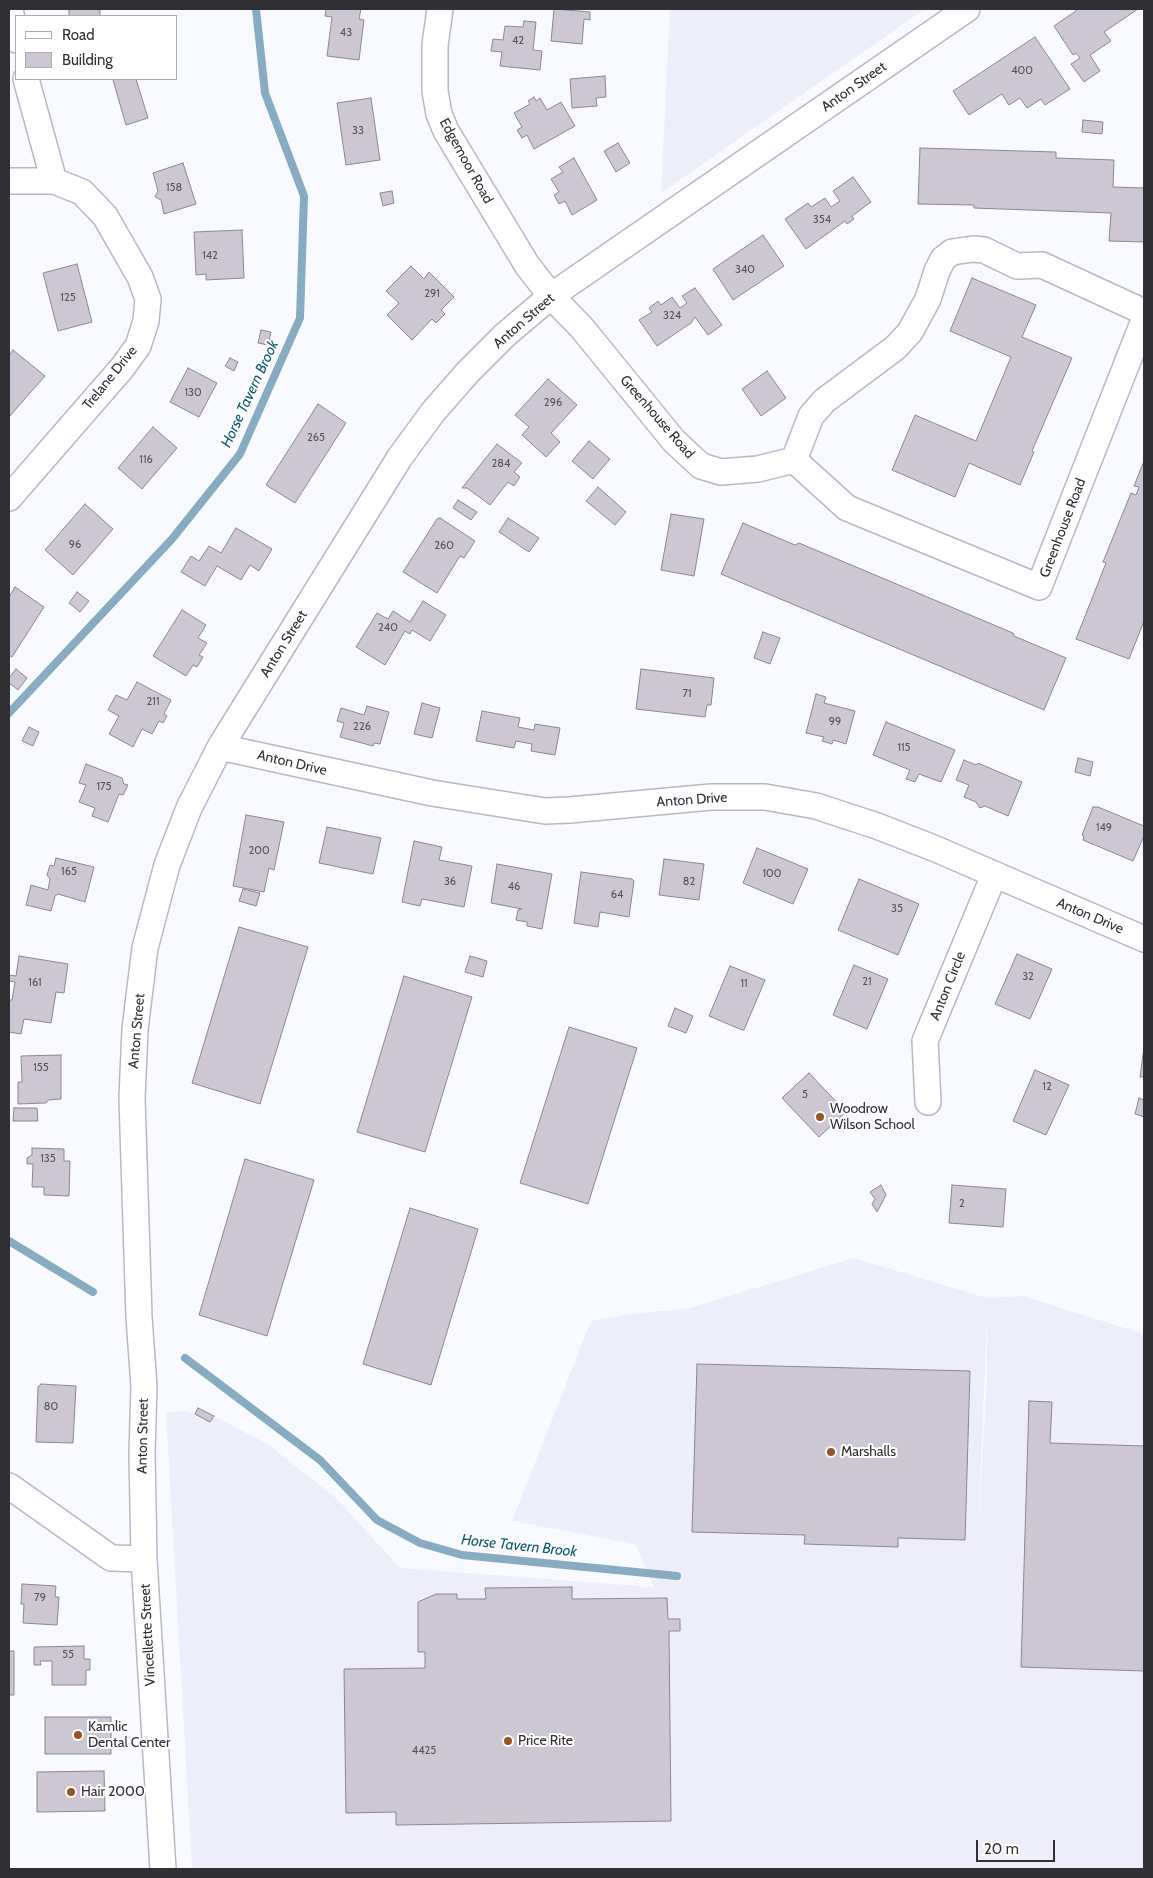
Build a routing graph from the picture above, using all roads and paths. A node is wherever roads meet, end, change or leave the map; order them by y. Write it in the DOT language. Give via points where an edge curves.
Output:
graph roads {
  1 [pos="10,9"];
  2 [pos="440,9"];
  3 [pos="967,9"];
  4 [pos="15,35"];
  5 [pos="26,80"];
  6 [pos="9,181"];
  7 [pos="54,181"];
  8 [pos="551,296"];
  9 [pos="1144,312"];
  10 [pos="1144,320"];
  11 [pos="794,460"];
  12 [pos="9,498"];
  13 [pos="220,747"];
  14 [pos="994,875"];
  15 [pos="1144,939"];
  16 [pos="928,1102"];
  17 [pos="9,1486"];
  18 [pos="144,1559"];
  19 [pos="163,1869"];
  1 -- 4 [label="street"];
  2 -- 8 [label="street, Edgemoor Road" via="435,45 435,91 439,114 526,265"];
  3 -- 8 [label="street, Anton Street"];
  5 -- 7 [label="street"];
  6 -- 7 [label="street"];
  7 -- 12 [label="street, Trelane Drive" via="82,192 105,216 140,277 148,298 146,322 138,346 122,368"];
  8 -- 11 [label="street, Greenhouse Road" via="582,328 674,441 701,466 721,472 758,469"];
  8 -- 13 [label="street, Anton Street" via="468,372 405,450"];
  9 -- 11 [label="street" via="1042,265 1017,266 984,250 952,252 936,271 928,299 910,332 895,348 824,401 811,416"];
  10 -- 11 [label="street, Greenhouse Road" via="1039,587 847,508"];
  13 -- 14 [label="street, Anton Drive" via="432,793 545,811 711,797 765,797 816,806 877,826"];
  13 -- 18 [label="street, Anton Street" via="189,808 167,865 145,948 135,1029 132,1098 144,1386"];
  14 -- 15 [label="street, Anton Drive"];
  14 -- 16 [label="street, Anton Circle" via="925,1041"];
  17 -- 18 [label="street" via="111,1558"];
  18 -- 19 [label="street, Vincellette Street"];
}
